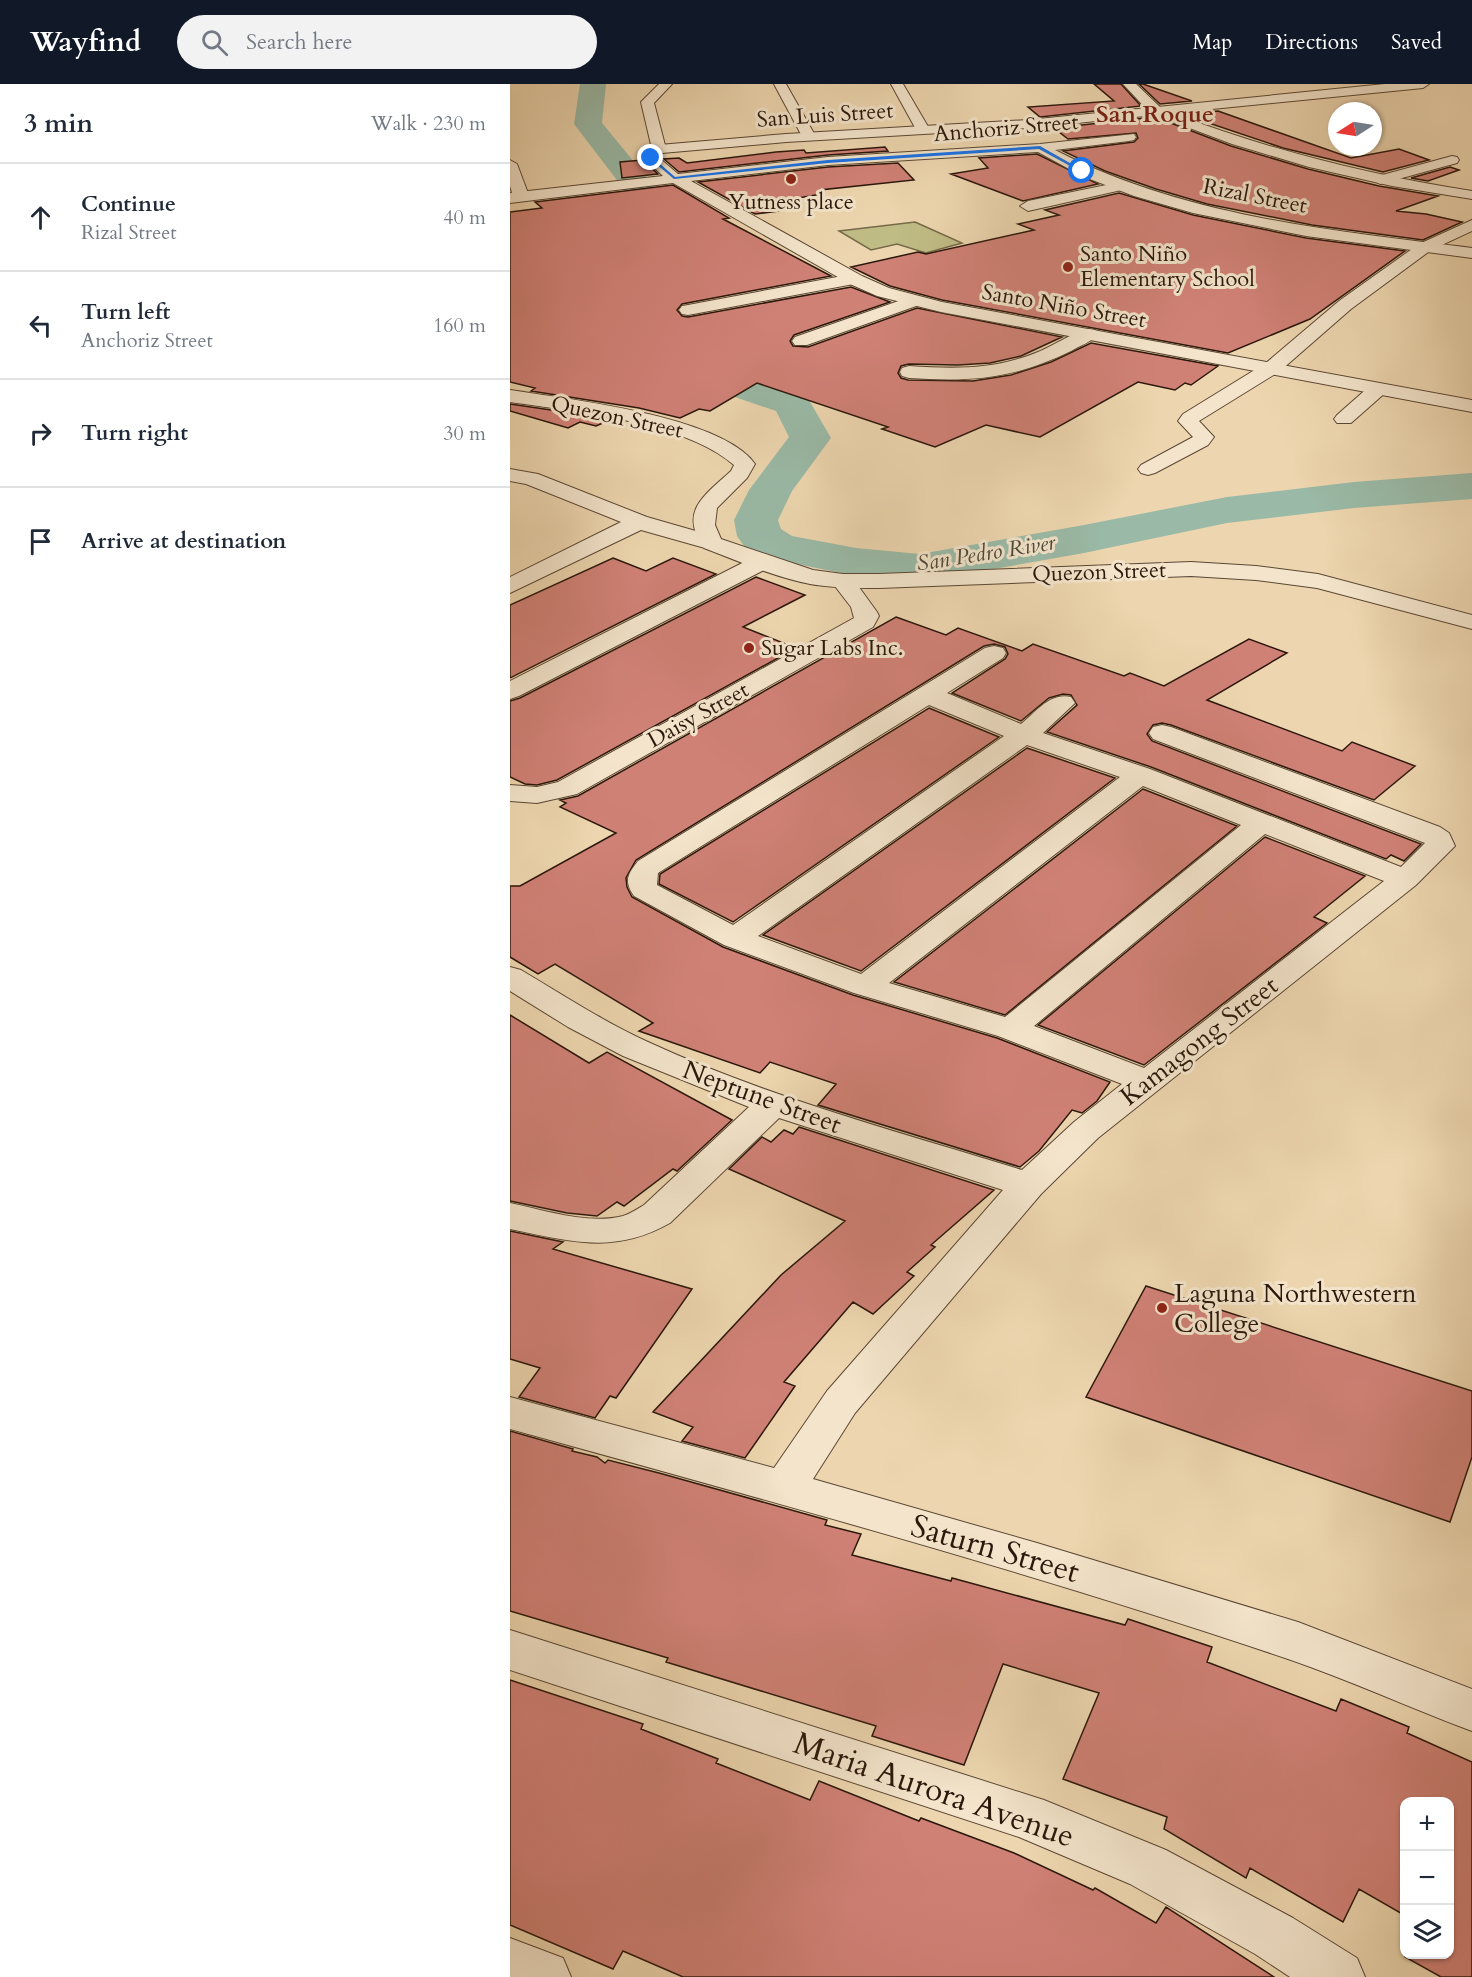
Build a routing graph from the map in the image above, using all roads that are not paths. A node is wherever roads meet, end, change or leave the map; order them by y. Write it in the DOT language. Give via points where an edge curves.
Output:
graph roads {
  1 [pos="666,84"];
  2 [pos="780,84"];
  3 [pos="897,84"];
  4 [pos="1129,84"];
  5 [pos="1423,84"];
  6 [pos="1374,86"];
  7 [pos="1157,112"];
  8 [pos="1197,128"];
  9 [pos="924,130"];
  10 [pos="1172,131"];
  11 [pos="1139,135"];
  12 [pos="809,136"];
  13 [pos="1040,148"];
  14 [pos="659,149"];
  15 [pos="1452,160"];
  16 [pos="510,164"];
  17 [pos="665,179"];
  18 [pos="1380,180"];
  19 [pos="1121,186"];
  20 [pos="1472,195"];
  21 [pos="515,197"];
  22 [pos="1028,206"];
  23 [pos="1472,225"];
  24 [pos="1425,247"];
  25 [pos="1472,253"];
  26 [pos="853,279"];
  27 [pos="913,301"];
  28 [pos="688,310"];
  29 [pos="1089,334"];
  30 [pos="801,341"];
  31 [pos="1273,367"];
  32 [pos="909,372"];
  33 [pos="1378,389"];
  34 [pos="510,396"];
  35 [pos="1472,406"];
  36 [pos="1344,419"];
  37 [pos="1148,469"];
  38 [pos="510,475"];
  39 [pos="548,484"];
  40 [pos="519,496"];
  41 [pos="639,522"];
  42 [pos="712,543"];
  43 [pos="762,562"];
  44 [pos="510,586"];
  45 [pos="850,591"];
  46 [pos="1472,622"];
  47 [pos="994,652"];
  48 [pos="510,691"];
  49 [pos="928,696"];
  50 [pos="1062,703"];
  51 [pos="1162,733"];
  52 [pos="1024,735"];
  53 [pos="1140,775"];
  54 [pos="524,794"];
  55 [pos="1261,823"];
  56 [pos="1406,879"];
  57 [pos="735,938"];
  58 [pos="510,977"];
  59 [pos="866,986"];
  60 [pos="1010,1029"];
  61 [pos="1148,1081"];
  62 [pos="773,1104"];
  63 [pos="1028,1185"];
  64 [pos="510,1216"];
  65 [pos="510,1413"];
  66 [pos="784,1488"];
  67 [pos="510,1650"];
  68 [pos="1472,1710"];
  69 [pos="510,1964"];
  70 [pos="544,1977"];
  71 [pos="1338,1977"];
  1 -- 14 [label="street" via="647,102"];
  2 -- 12 [label="street"];
  3 -- 9 [label="street"];
  4 -- 7 [label="street"];
  5 -- 6 [label="street, San Luis Street"];
  6 -- 7 [label="street, San Luis Street"];
  7 -- 8 [label="street"];
  7 -- 9 [label="street, San Luis Street"];
  8 -- 10 [label="street"];
  8 -- 18 [label="street"];
  9 -- 12 [label="street, San Luis Street"];
  11 -- 13 [label="street, Anchoriz Street"];
  12 -- 14 [label="street, San Luis Street"];
  13 -- 17 [label="street, Anchoriz Street" via="828,161"];
  13 -- 19 [label="street, Rizal Street"];
  14 -- 17 [label="street, Santo Niño Street" via="651,158"];
  15 -- 18 [label="street"];
  16 -- 21 [label="street"];
  17 -- 21 [label="street, Anchoriz Street"];
  17 -- 26 [label="street, Santo Niño Street"];
  18 -- 20 [label="street"];
  19 -- 22 [label="street"];
  19 -- 24 [label="street, Rizal Street" via="1240,218"];
  23 -- 24 [label="street"];
  24 -- 25 [label="street, Rizal Street"];
  24 -- 31 [label="street" via="1346,305"];
  26 -- 27 [label="street, Santo Niño Street"];
  26 -- 28 [label="street"];
  27 -- 29 [label="street, Santo Niño Street"];
  27 -- 30 [label="street"];
  29 -- 31 [label="street, Santo Niño Street"];
  29 -- 32 [label="street" via="1032,360 983,373"];
  31 -- 33 [label="street, Santo Niño Street"];
  31 -- 37 [label="street" via="1190,418 1188,421 1203,433 1201,441"];
  33 -- 35 [label="street, Santo Niño Street"];
  33 -- 36 [label="street"];
  34 -- 42 [label="street, Quezon Street" via="680,428 738,454 746,464 740,474 706,506 704,525"];
  38 -- 39 [label="street"];
  39 -- 40 [label="street"];
  39 -- 41 [label="street"];
  41 -- 42 [label="street"];
  41 -- 44 [label="street"];
  42 -- 43 [label="street, Quezon Street"];
  43 -- 45 [label="street, Quezon Street"];
  43 -- 48 [label="street"];
  45 -- 46 [label="street, Quezon Street" via="879,581 1191,569 1318,581"];
  45 -- 54 [label="street, Daisy Street" via="866,609 864,622 567,788"];
  47 -- 49 [label="street"];
  49 -- 52 [label="street"];
  49 -- 57 [label="street" via="648,867 642,875 645,890"];
  50 -- 52 [label="street"];
  51 -- 56 [label="street, Kamagong Street" via="1436,836 1440,846"];
  52 -- 53 [label="street"];
  52 -- 57 [label="street"];
  53 -- 55 [label="street"];
  53 -- 59 [label="street"];
  55 -- 56 [label="street"];
  55 -- 60 [label="street"];
  56 -- 61 [label="street, Kamagong Street"];
  57 -- 59 [label="street"];
  58 -- 62 [label="street, Neptune Street" via="651,1057"];
  59 -- 60 [label="street"];
  60 -- 61 [label="street"];
  61 -- 63 [label="street, Kamagong Street" via="1086,1130"];
  62 -- 63 [label="street, Neptune Street"];
  62 -- 64 [label="street" via="643,1224 627,1230 595,1231"];
  63 -- 66 [label="street, Kamagong Street" via="842,1402"];
  65 -- 66 [label="street, Saturn Street"];
  66 -- 68 [label="street, Saturn Street" via="1298,1642"];
  67 -- 71 [label="street, Maria Aurora Avenue" via="1026,1816 1148,1868 1274,1936"];
  69 -- 70 [label="street"];
}
